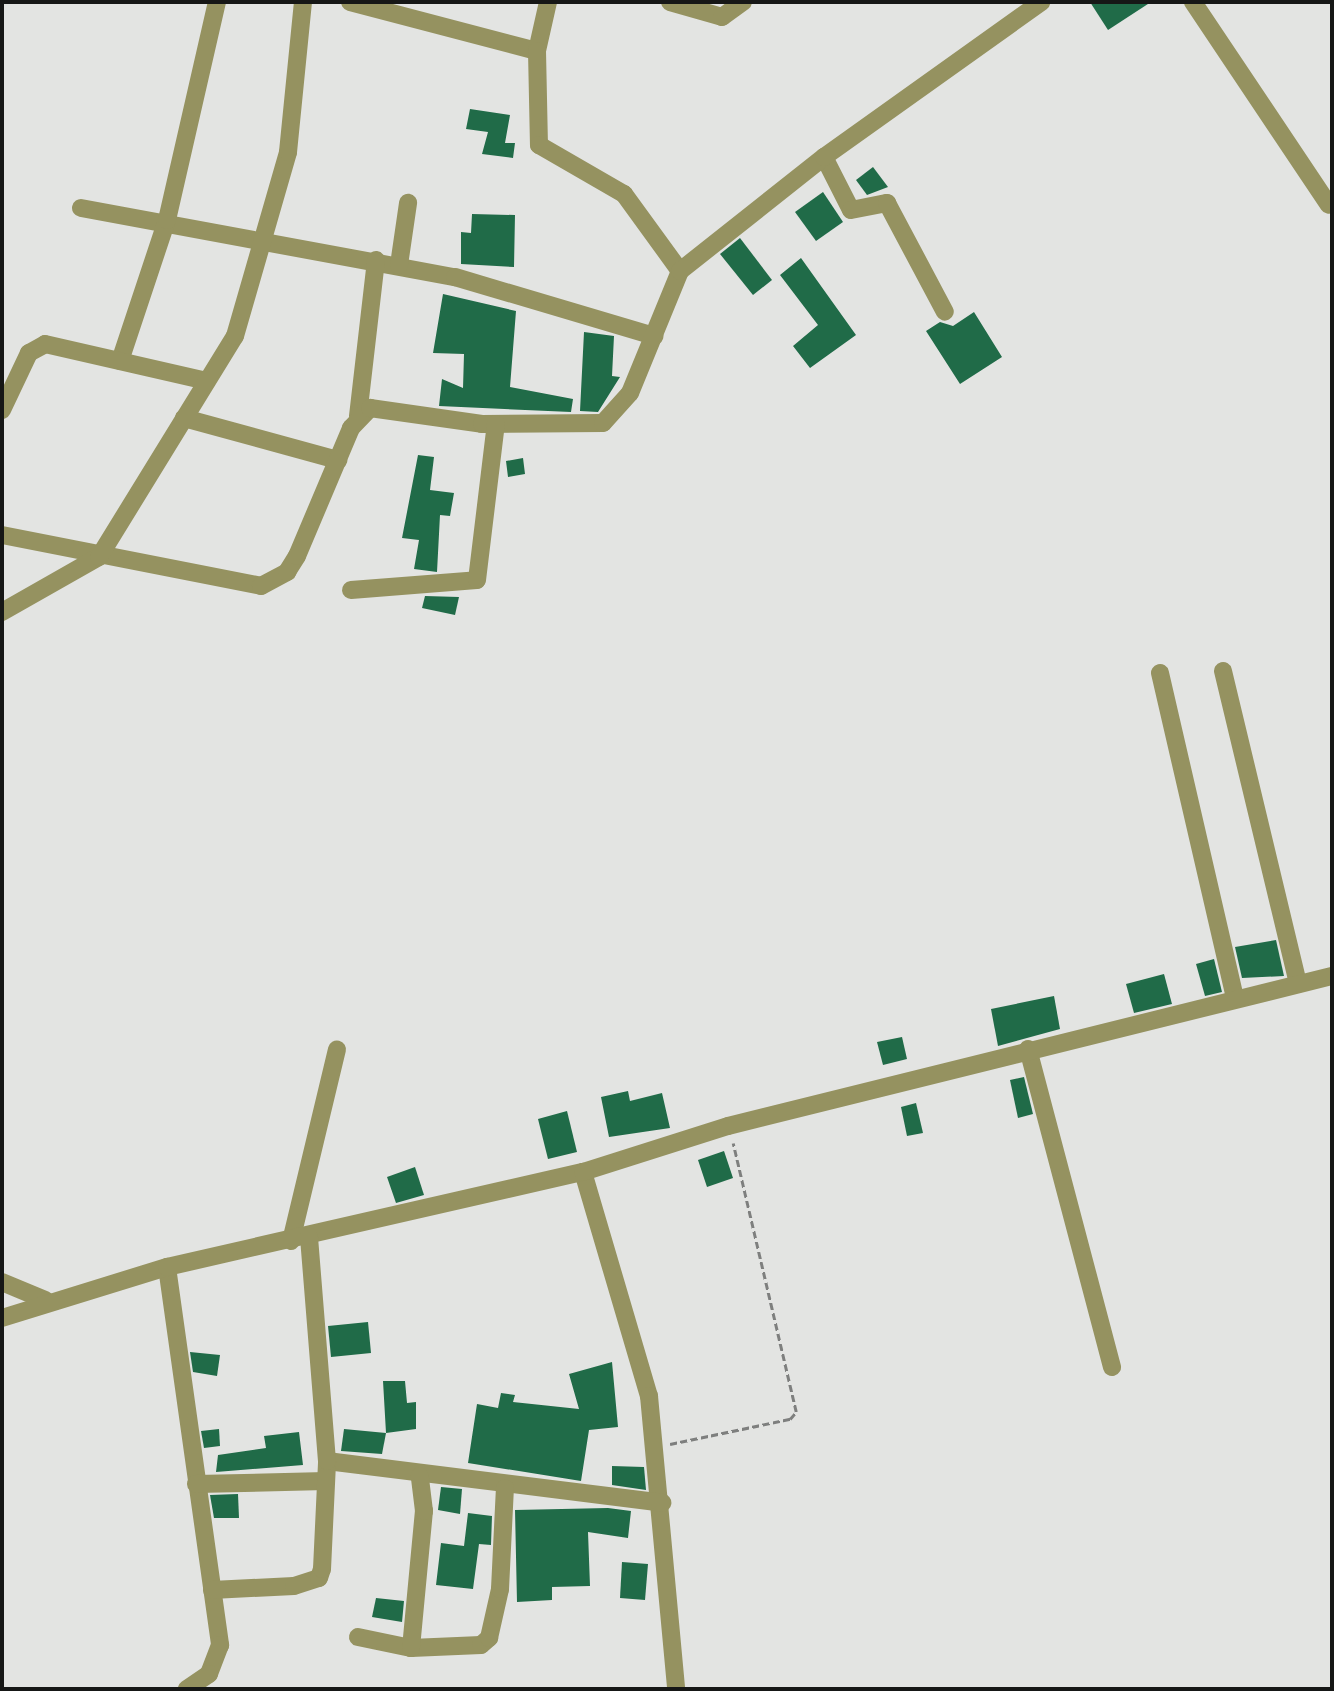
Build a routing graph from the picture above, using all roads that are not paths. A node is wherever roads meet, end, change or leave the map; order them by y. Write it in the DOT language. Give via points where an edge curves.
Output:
graph roads {
  1 [pos="217,2"];
  2 [pos="303,2"];
  3 [pos="350,2"];
  4 [pos="548,2"];
  5 [pos="670,2"];
  6 [pos="743,2"];
  7 [pos="1041,2"];
  8 [pos="1193,2"];
  9 [pos="537,51"];
  10 [pos="824,157"];
  11 [pos="408,203"];
  12 [pos="1329,205"];
  13 [pos="82,208"];
  14 [pos="167,220"];
  15 [pos="264,240"];
  16 [pos="376,260"];
  17 [pos="399,264"];
  18 [pos="680,271"];
  19 [pos="945,312"];
  20 [pos="654,336"];
  21 [pos="120,361"];
  22 [pos="207,381"];
  23 [pos="2,410"];
  24 [pos="358,416"];
  25 [pos="184,418"];
  26 [pos="496,424"];
  27 [pos="338,460"];
  28 [pos="2,536"];
  29 [pos="99,557"];
  30 [pos="351,590"];
  31 [pos="2,612"];
  32 [pos="1223,671"];
  33 [pos="1160,673"];
  34 [pos="1332,976"];
  35 [pos="1298,984"];
  36 [pos="1235,998"];
  37 [pos="337,1049"];
  38 [pos="1028,1049"];
  39 [pos="583,1172"];
  40 [pos="309,1237"];
  41 [pos="291,1241"];
  42 [pos="167,1267"];
  43 [pos="2,1282"];
  44 [pos="45,1300"];
  45 [pos="2,1318"];
  46 [pos="1112,1367"];
  47 [pos="327,1461"];
  48 [pos="420,1476"];
  49 [pos="326,1481"];
  50 [pos="196,1485"];
  51 [pos="505,1488"];
  52 [pos="663,1503"];
  53 [pos="212,1590"];
  54 [pos="358,1637"];
  55 [pos="411,1648"];
  56 [pos="187,1689"];
  57 [pos="676,1689"];
  1 -- 14 [label="street"];
  2 -- 15 [label="street" via="288,152"];
  3 -- 9 [label="street"];
  4 -- 9 [label="street"];
  5 -- 6 [label="street" via="722,18"];
  7 -- 10 [label="street"];
  8 -- 12 [label="street"];
  9 -- 18 [label="street" via="542,151 624,194"];
  10 -- 18 [label="street"];
  10 -- 19 [label="street" via="851,211 887,203"];
  11 -- 17 [label="street"];
  13 -- 14 [label="street"];
  14 -- 15 [label="street"];
  14 -- 21 [label="street"];
  15 -- 16 [label="street"];
  15 -- 22 [label="street" via="235,336"];
  16 -- 17 [label="street"];
  16 -- 24 [label="street"];
  17 -- 20 [label="street"];
  18 -- 20 [label="street"];
  20 -- 26 [label="street" via="630,393 603,423"];
  21 -- 22 [label="street"];
  21 -- 23 [label="street" via="34,345"];
  22 -- 25 [label="street"];
  24 -- 26 [label="street" via="388,407"];
  24 -- 27 [label="street"];
  25 -- 27 [label="street"];
  25 -- 29 [label="street"];
  26 -- 30 [label="street" via="477,580"];
  27 -- 29 [label="street" via="297,556 275,582 261,586"];
  28 -- 29 [label="street"];
  29 -- 31 [label="street"];
  32 -- 35 [label="street"];
  33 -- 36 [label="street"];
  34 -- 35 [label="street"];
  35 -- 36 [label="street"];
  36 -- 38 [label="street"];
  37 -- 41 [label="street"];
  38 -- 39 [label="street" via="729,1126"];
  38 -- 46 [label="street"];
  39 -- 40 [label="street"];
  39 -- 52 [label="street" via="657,1446"];
  40 -- 41 [label="street"];
  40 -- 47 [label="street"];
  41 -- 42 [label="street"];
  42 -- 44 [label="street"];
  42 -- 50 [label="street"];
  43 -- 44 [label="street"];
  44 -- 45 [label="street"];
  47 -- 48 [label="street"];
  47 -- 49 [label="street"];
  48 -- 51 [label="street"];
  48 -- 55 [label="street" via="424,1511"];
  49 -- 50 [label="street"];
  49 -- 53 [label="street" via="319,1578"];
  50 -- 53 [label="street"];
  51 -- 52 [label="street"];
  51 -- 55 [label="street" via="500,1589 489,1638 481,1645"];
  52 -- 57 [label="street"];
  53 -- 56 [label="street" via="217,1661"];
  54 -- 55 [label="street"];
}
